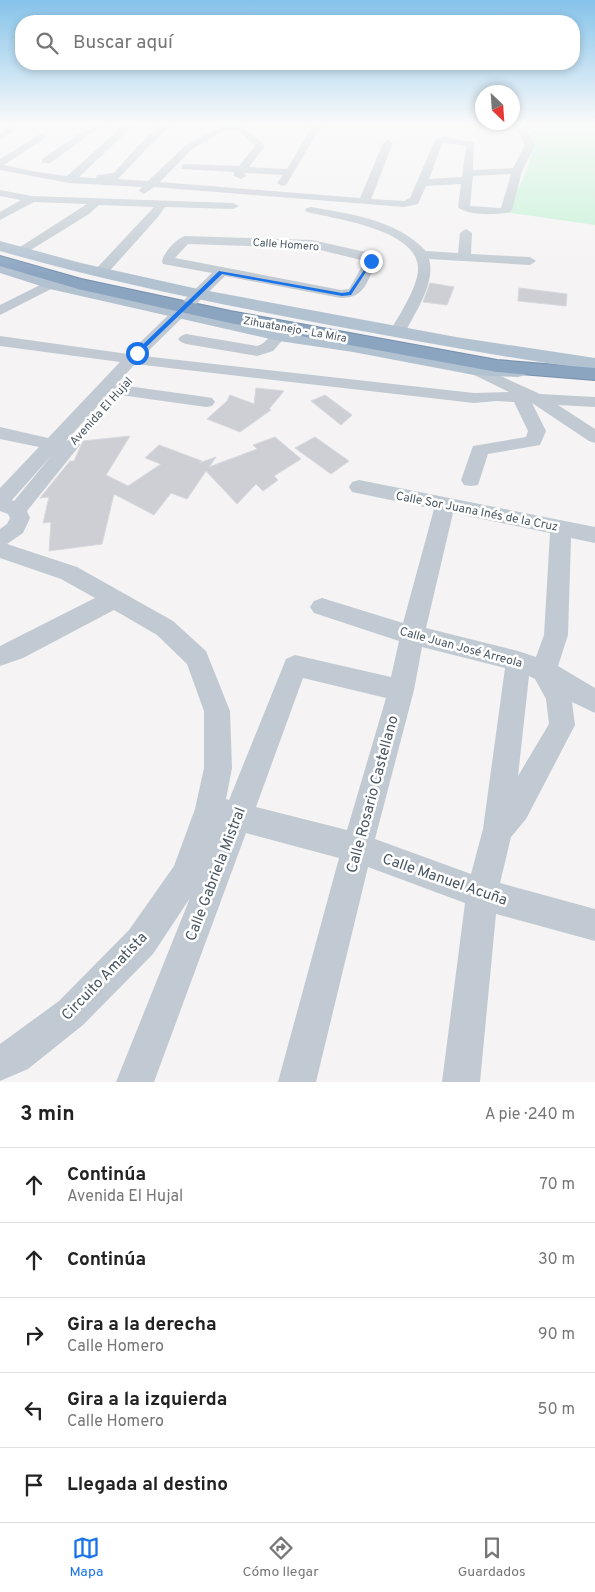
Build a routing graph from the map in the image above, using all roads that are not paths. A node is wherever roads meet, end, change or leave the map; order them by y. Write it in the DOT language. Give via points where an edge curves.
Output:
graph roads {
  1 [pos="49,173"];
  2 [pos="76,173"];
  3 [pos="118,173"];
  4 [pos="162,173"];
  5 [pos="238,173"];
  6 [pos="289,173"];
  7 [pos="376,173"];
  8 [pos="426,173"];
  9 [pos="492,173"];
  10 [pos="516,173"];
  11 [pos="467,176"];
  12 [pos="72,177"];
  13 [pos="422,183"];
  14 [pos="151,184"];
  15 [pos="229,192"];
  16 [pos="0,193"];
  17 [pos="272,195"];
  18 [pos="32,199"];
  19 [pos="98,200"];
  20 [pos="133,201"];
  21 [pos="364,202"];
  22 [pos="162,203"];
  23 [pos="309,204"];
  24 [pos="244,206"];
  25 [pos="289,208"];
  26 [pos="467,209"];
  27 [pos="0,217"];
  28 [pos="366,221"];
  29 [pos="348,229"];
  30 [pos="466,233"];
  31 [pos="330,236"];
  32 [pos="312,244"];
  33 [pos="0,246"];
  34 [pos="21,252"];
  35 [pos="0,253"];
  36 [pos="422,255"];
  37 [pos="464,257"];
  38 [pos="0,261"];
  39 [pos="530,261"];
  40 [pos="0,268"];
  41 [pos="221,272"];
  42 [pos="100,273"];
  43 [pos="50,284"];
  44 [pos="194,305"];
  45 [pos="0,311"];
  46 [pos="398,331"];
  47 [pos="0,333"];
  48 [pos="279,335"];
  49 [pos="186,339"];
  50 [pos="13,340"];
  51 [pos="142,357"];
  52 [pos="595,365"];
  53 [pos="474,369"];
  54 [pos="538,370"];
  55 [pos="595,374"];
  56 [pos="120,390"];
  57 [pos="535,397"];
  58 [pos="206,402"];
  59 [pos="595,402"];
  60 [pos="595,427"];
  61 [pos="0,433"];
  62 [pos="595,437"];
  63 [pos="60,446"];
  64 [pos="471,480"];
  65 [pos="359,487"];
  66 [pos="445,505"];
  67 [pos="6,516"];
  68 [pos="561,528"];
  69 [pos="595,535"];
  70 [pos="0,550"];
  71 [pos="54,567"];
  72 [pos="114,599"];
  73 [pos="322,607"];
  74 [pos="412,635"];
  75 [pos="0,656"];
  76 [pos="531,666"];
  77 [pos="401,690"];
  78 [pos="595,702"];
  79 [pos="223,813"];
  80 [pos="498,830"];
  81 [pos="357,848"];
  82 [pos="482,894"];
  83 [pos="595,925"];
  84 [pos="0,1063"];
  85 [pos="135,1082"];
  86 [pos="297,1082"];
  87 [pos="461,1082"];
  1 -- 12 [label="street"];
  2 -- 12 [label="street"];
  3 -- 12 [label="street" via="113,178"];
  4 -- 14 [label="street"];
  5 -- 15 [label="street" via="241,177"];
  6 -- 17 [label="street"];
  7 -- 21 [label="street"];
  8 -- 13 [label="street"];
  9 -- 11 [label="street"];
  10 -- 26 [label="street" via="506,210"];
  11 -- 13 [label="street"];
  11 -- 26 [label="street" via="464,207"];
  12 -- 14 [label="street"];
  13 -- 21 [label="street" via="414,202"];
  14 -- 15 [label="street"];
  14 -- 20 [label="street"];
  15 -- 17 [label="street"];
  16 -- 18 [label="street"];
  17 -- 23 [label="street"];
  18 -- 19 [label="street"];
  18 -- 27 [label="street"];
  19 -- 20 [label="street"];
  19 -- 34 [label="street" via="85,212"];
  20 -- 22 [label="street"];
  21 -- 23 [label="street"];
  22 -- 24 [label="street" via="224,210"];
  22 -- 42 [label="street"];
  23 -- 25 [label="street"];
  23 -- 28 [label="street"];
  28 -- 29 [label="street"];
  28 -- 36 [label="street" via="395,233"];
  30 -- 37 [label="street"];
  31 -- 32 [label="street"];
  32 -- 41 [label="street, Calle Homero" via="216,236 185,240 169,256 168,261"];
  32 -- 41 [label="street, Calle Homero" via="370,258 351,294"];
  33 -- 34 [label="main road"];
  34 -- 42 [label="main road"];
  35 -- 44 [label="highway, Zihuatanejo - La Mira"];
  36 -- 37 [label="street"];
  36 -- 46 [label="street" via="425,268"];
  37 -- 39 [label="street"];
  38 -- 44 [label="highway, Zihuatanejo - La Mira" via="78,284"];
  40 -- 43 [label="main road"];
  41 -- 44 [label="street, Avenida El Hujal"];
  42 -- 44 [label="main road"];
  43 -- 44 [label="main road"];
  43 -- 45 [label="street"];
  44 -- 46 [label="main road"];
  44 -- 48 [label="main road"];
  44 -- 51 [label="street, Avenida El Hujal"];
  44 -- 52 [label="highway, Zihuatanejo - La Mira" via="471,352"];
  44 -- 54 [label="highway, Zihuatanejo - La Mira" via="457,359"];
  46 -- 52 [label="main road"];
  47 -- 50 [label="street"];
  48 -- 49 [label="street" via="268,348 257,351"];
  48 -- 53 [label="main road"];
  50 -- 51 [label="street"];
  51 -- 56 [label="street, Avenida El Hujal"];
  51 -- 57 [label="street" via="474,398"];
  51 -- 63 [label="street, Avenida El Hujal"];
  53 -- 54 [label="main road"];
  53 -- 57 [label="street"];
  54 -- 55 [label="highway, Zihuatanejo - La Mira"];
  56 -- 58 [label="street"];
  56 -- 63 [label="street, Avenida El Hujal"];
  57 -- 59 [label="street"];
  57 -- 60 [label="street"];
  57 -- 62 [label="street"];
  57 -- 64 [label="street" via="537,431 534,441 480,450"];
  61 -- 63 [label="street"];
  63 -- 67 [label="street, Avenida El Hujal"];
  65 -- 66 [label="street, Calle Sor Juana Inés de la Cruz"];
  66 -- 68 [label="street, Calle Sor Juana Inés de la Cruz"];
  66 -- 74 [label="street, Calle Rosario Castellano"];
  67 -- 71 [label="street, Circuito Amatista" via="27,545"];
  68 -- 69 [label="street, Calle Sor Juana Inés de la Cruz"];
  68 -- 76 [label="street" via="556,635"];
  70 -- 71 [label="street, Circuito Amatista"];
  71 -- 72 [label="street, Circuito Amatista"];
  72 -- 75 [label="street"];
  72 -- 79 [label="street, Circuito Amatista" via="166,628 197,658 216,711"];
  73 -- 74 [label="street, Calle Juan José Arreola"];
  74 -- 76 [label="street, Calle Juan José Arreola"];
  74 -- 77 [label="street, Calle Rosario Castellano"];
  76 -- 78 [label="street, Calle Juan José Arreola"];
  76 -- 80 [label="street"];
  76 -- 80 [label="street" via="559,698 562,725 516,809"];
  77 -- 79 [label="street, Calle Gabriela Mistral" via="294,666"];
  77 -- 81 [label="street, Calle Rosario Castellano"];
  79 -- 81 [label="street, Calle Manuel Acuña"];
  79 -- 84 [label="street, Circuito Amatista" via="186,876 141,942 71,1013 15,1056"];
  79 -- 85 [label="street, Calle Gabriela Mistral"];
  80 -- 82 [label="street"];
  81 -- 82 [label="street, Calle Manuel Acuña"];
  81 -- 86 [label="street, Calle Rosario Castellano"];
  82 -- 83 [label="street, Calle Manuel Acuña"];
  82 -- 87 [label="street"];
}
